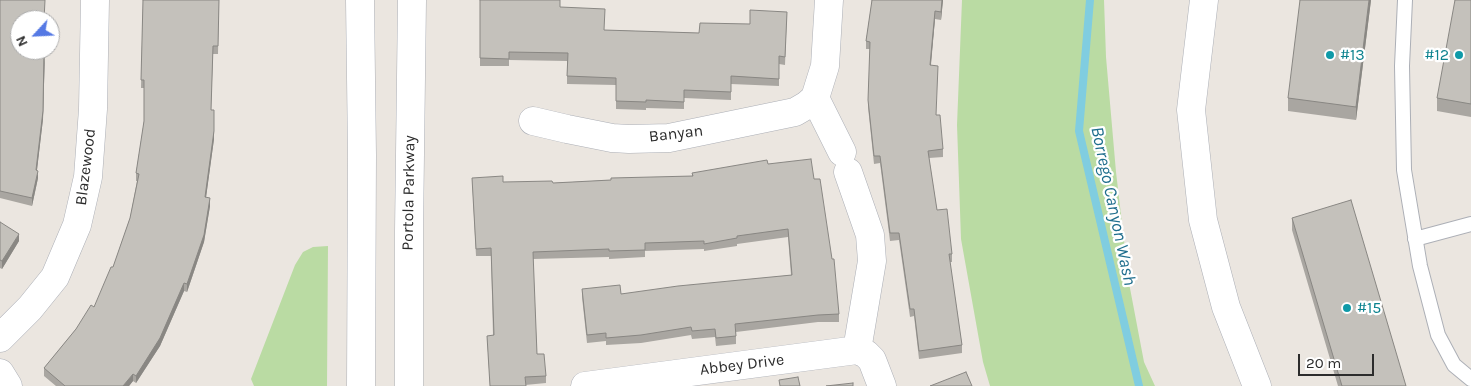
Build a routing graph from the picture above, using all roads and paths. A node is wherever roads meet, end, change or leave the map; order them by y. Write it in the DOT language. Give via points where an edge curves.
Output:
graph roads {
  1 [pos="95,0"];
  2 [pos="360,0"];
  3 [pos="412,0"];
  4 [pos="829,0"];
  5 [pos="1204,0"];
  6 [pos="1405,0"];
  7 [pos="815,98"];
  8 [pos="533,121"];
  9 [pos="1471,224"];
  10 [pos="1416,239"];
  11 [pos="0,338"];
  12 [pos="857,350"];
  13 [pos="0,372"];
  14 [pos="1471,379"];
  15 [pos="591,385"];
  16 [pos="8,386"];
  17 [pos="361,386"];
  18 [pos="409,386"];
  19 [pos="882,386"];
  20 [pos="1257,386"];
  1 -- 11 [label="street, Blazewood" via="88,176 77,225 55,277"];
  2 -- 17 [label="street"];
  3 -- 18 [label="street, Portola Parkway"];
  4 -- 7 [label="street" via="825,66"];
  5 -- 20 [label="street" via="1191,110 1203,220 1226,307"];
  6 -- 10 [label="lane" via="1402,66 1404,170"];
  7 -- 8 [label="street, Banyan" via="794,112 669,138 612,138"];
  7 -- 12 [label="street" via="845,162 870,234 872,261"];
  9 -- 10 [label="lane"];
  10 -- 14 [label="lane" via="1438,335 1454,364"];
  12 -- 15 [label="street, Abbey Drive"];
  12 -- 19 [label="street" via="872,360"];
  13 -- 16 [label="street"];
}
